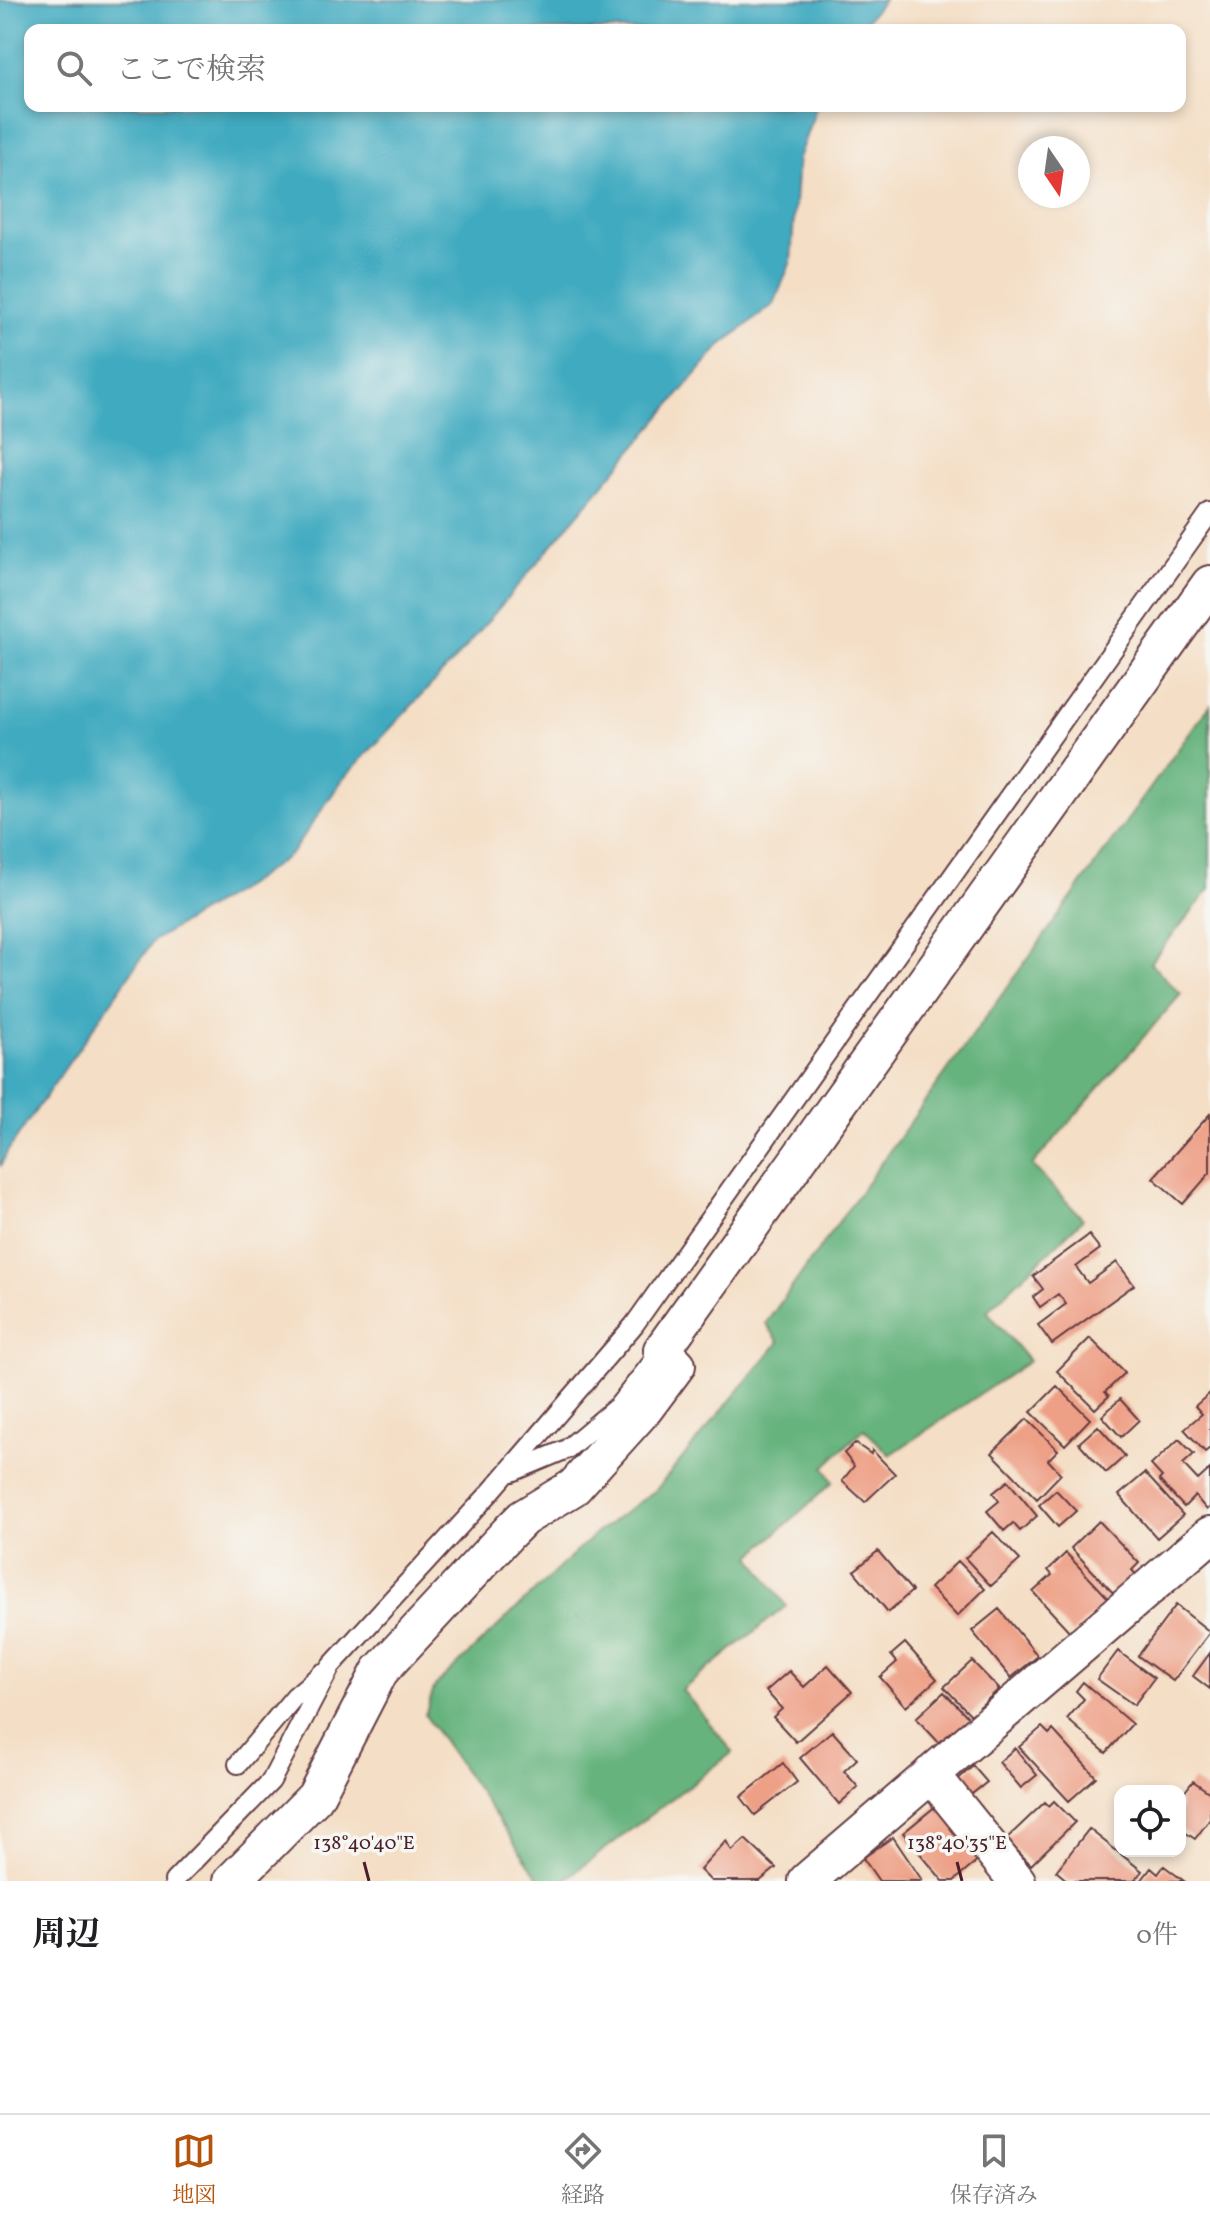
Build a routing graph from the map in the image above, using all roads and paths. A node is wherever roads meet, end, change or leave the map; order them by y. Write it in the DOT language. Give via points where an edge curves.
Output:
graph roads {
  1 [pos="1210,513"];
  2 [pos="1210,584"];
  3 [pos="662,1350"];
  4 [pos="506,1475"];
  5 [pos="1208,1541"];
  6 [pos="331,1666"];
  7 [pos="238,1764"];
  8 [pos="931,1774"];
  9 [pos="174,1881"];
  10 [pos="232,1881"];
  11 [pos="807,1881"];
  12 [pos="1017,1881"];
  1 -- 4 [label="lane" via="634,1325"];
  2 -- 3 [label="street"];
  3 -- 4 [label="lane" via="618,1406 567,1449"];
  3 -- 10 [label="street" via="677,1365 645,1408 574,1487 523,1518 380,1671 315,1797"];
  4 -- 6 [label="lane"];
  5 -- 8 [label="street"];
  6 -- 7 [label="lane" via="295,1696"];
  6 -- 9 [label="lane" via="271,1781"];
  8 -- 11 [label="street"];
  8 -- 12 [label="street"];
}
